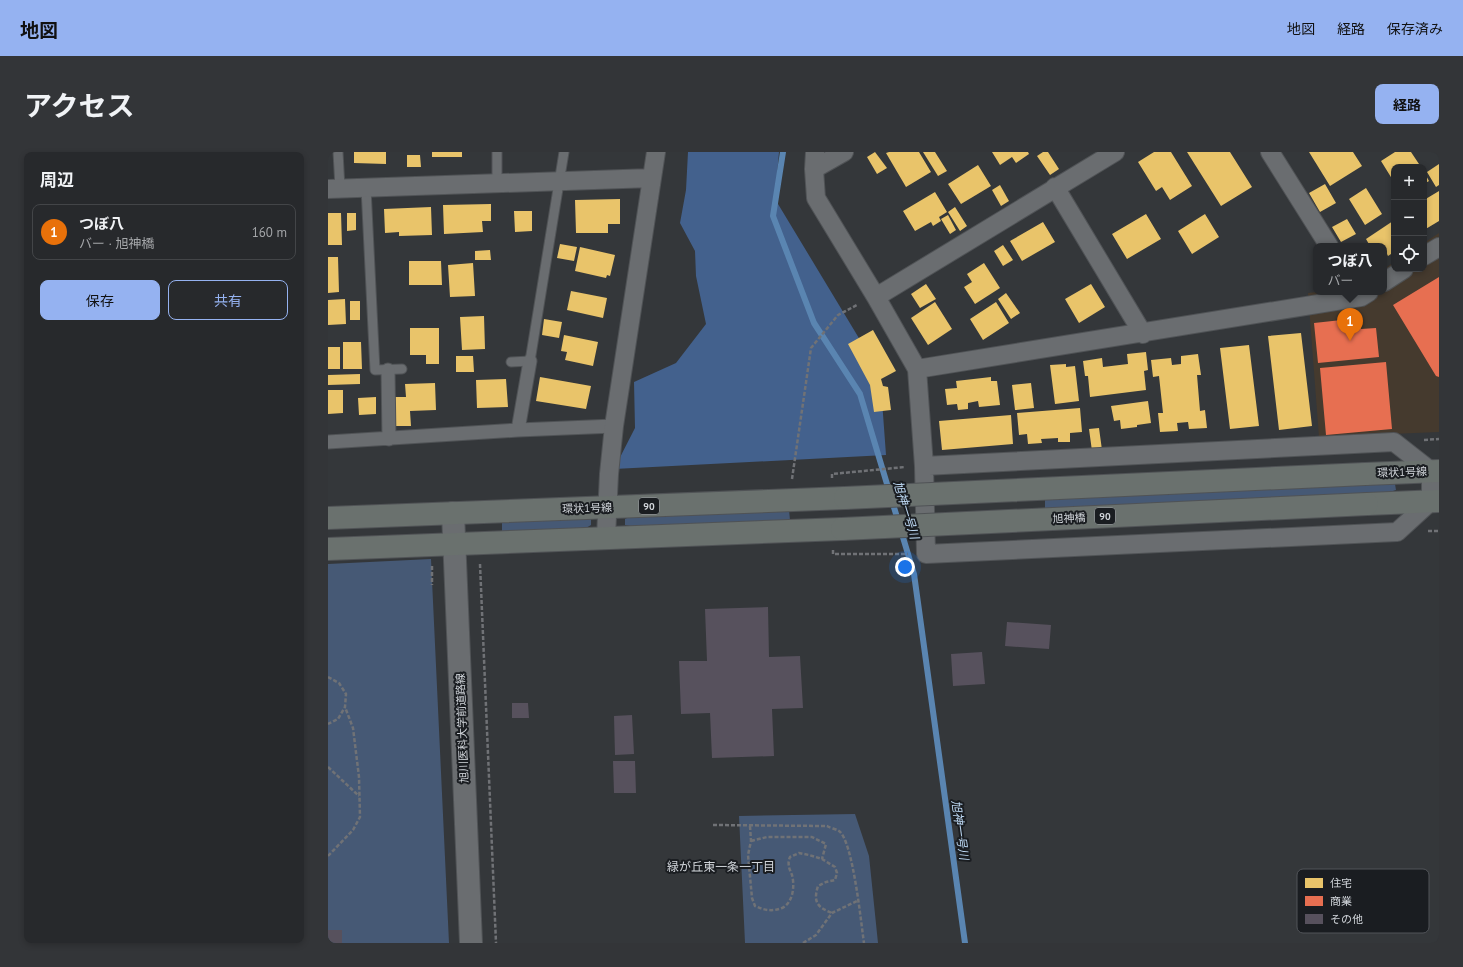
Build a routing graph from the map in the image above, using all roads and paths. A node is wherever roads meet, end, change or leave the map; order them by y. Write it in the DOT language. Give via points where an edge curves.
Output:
graph roads {
  1 [pos="338,152"];
  2 [pos="497,152"];
  3 [pos="564,152"];
  4 [pos="656,152"];
  5 [pos="844,152"];
  6 [pos="1115,152"];
  7 [pos="1270,152"];
  8 [pos="815,161"];
  9 [pos="652,178"];
  10 [pos="559,181"];
  11 [pos="497,183"];
  12 [pos="1055,187"];
  13 [pos="334,188"];
  14 [pos="366,188"];
  15 [pos="1327,243"];
  16 [pos="1439,246"];
  17 [pos="1427,254"];
  18 [pos="1399,272"];
  19 [pos="1387,280"];
  20 [pos="1358,295"];
  21 [pos="876,297"];
  22 [pos="1143,334"];
  23 [pos="530,361"];
  24 [pos="511,362"];
  25 [pos="402,369"];
  26 [pos="916,369"];
  27 [pos="388,370"];
  28 [pos="614,426"];
  29 [pos="518,430"];
  30 [pos="389,439"];
  31 [pos="328,442"];
  32 [pos="924,466"];
  33 [pos="1435,471"];
  34 [pos="840,474"];
  35 [pos="792,484"];
  36 [pos="1435,501"];
  37 [pos="607,507"];
  38 [pos="453,513"];
  39 [pos="328,518"];
  40 [pos="606,537"];
  41 [pos="454,544"];
  42 [pos="328,549"];
  43 [pos="847,554"];
  44 [pos="926,554"];
  45 [pos="480,557"];
  46 [pos="328,677"];
  47 [pos="346,707"];
  48 [pos="328,724"];
  49 [pos="328,767"];
  50 [pos="360,796"];
  51 [pos="713,825"];
  52 [pos="750,826"];
  53 [pos="751,841"];
  54 [pos="328,856"];
  55 [pos="822,859"];
  56 [pos="859,900"];
  57 [pos="832,913"];
  58 [pos="471,943"];
  59 [pos="496,943"];
  60 [pos="803,943"];
  61 [pos="864,943"];
  1 -- 13 [label="lane"];
  2 -- 11 [label="lane"];
  3 -- 10 [label="lane"];
  4 -- 9 [label="street"];
  5 -- 8 [label="street"];
  6 -- 12 [label="street"];
  7 -- 15 [label="street"];
  8 -- 21 [label="street" via="816,198"];
  9 -- 10 [label="street"];
  9 -- 28 [label="street"];
  10 -- 11 [label="street"];
  10 -- 23 [label="lane"];
  11 -- 14 [label="street"];
  12 -- 21 [label="street"];
  12 -- 22 [label="street"];
  13 -- 14 [label="street"];
  14 -- 27 [label="lane" via="375,370"];
  16 -- 17 [label="street"];
  18 -- 19 [label="street"];
  20 -- 22 [label="street"];
  21 -- 26 [label="street"];
  21 -- 35 [label="path" via="838,315 811,348"];
  22 -- 26 [label="street"];
  23 -- 24 [label="lane"];
  23 -- 29 [label="street"];
  25 -- 27 [label="lane"];
  26 -- 32 [label="street"];
  27 -- 30 [label="street"];
  28 -- 29 [label="street"];
  28 -- 37 [label="street"];
  29 -- 30 [label="street"];
  30 -- 31 [label="street"];
  32 -- 33 [label="street" via="1394,442"];
  32 -- 34 [label="path"];
  32 -- 44 [label="street"];
  33 -- 36 [label="street"];
  33 -- 37 [label="main road, 環状1号線 / 90, bridge"];
  36 -- 40 [label="main road, 旭神橋 / 90, bridge" via="842,529"];
  36 -- 44 [label="street" via="1397,532"];
  37 -- 38 [label="main road, 環状1号線 / 90"];
  37 -- 40 [label="street"];
  38 -- 39 [label="main road, 環状1号線 / 90"];
  38 -- 41 [label="street, 旭川医科大学前道路線"];
  40 -- 41 [label="main road, 90"];
  41 -- 42 [label="main road, 90"];
  41 -- 58 [label="street, 旭川医科大学前道路線"];
  43 -- 44 [label="path"];
  45 -- 59 [label="path"];
  46 -- 47 [label="path" via="339,683 346,694"];
  47 -- 48 [label="path" via="338,719"];
  47 -- 50 [label="path" via="353,728"];
  49 -- 50 [label="path"];
  50 -- 54 [label="path" via="360,817 353,830"];
  51 -- 52 [label="path"];
  52 -- 53 [label="path"];
  52 -- 56 [label="path" via="827,826 839,831 846,841"];
  53 -- 55 [label="path" via="767,837 812,837 826,844"];
  53 -- 55 [label="path" via="748,855 752,898 755,906 763,910 775,911 786,906 791,898 793,886 788,865 790,857 799,853"];
  55 -- 57 [label="path" via="834,867 837,873 835,880 818,886 815,895 817,904"];
  56 -- 57 [label="path"];
  56 -- 61 [label="path"];
  57 -- 60 [label="path" via="816,935"];
}
